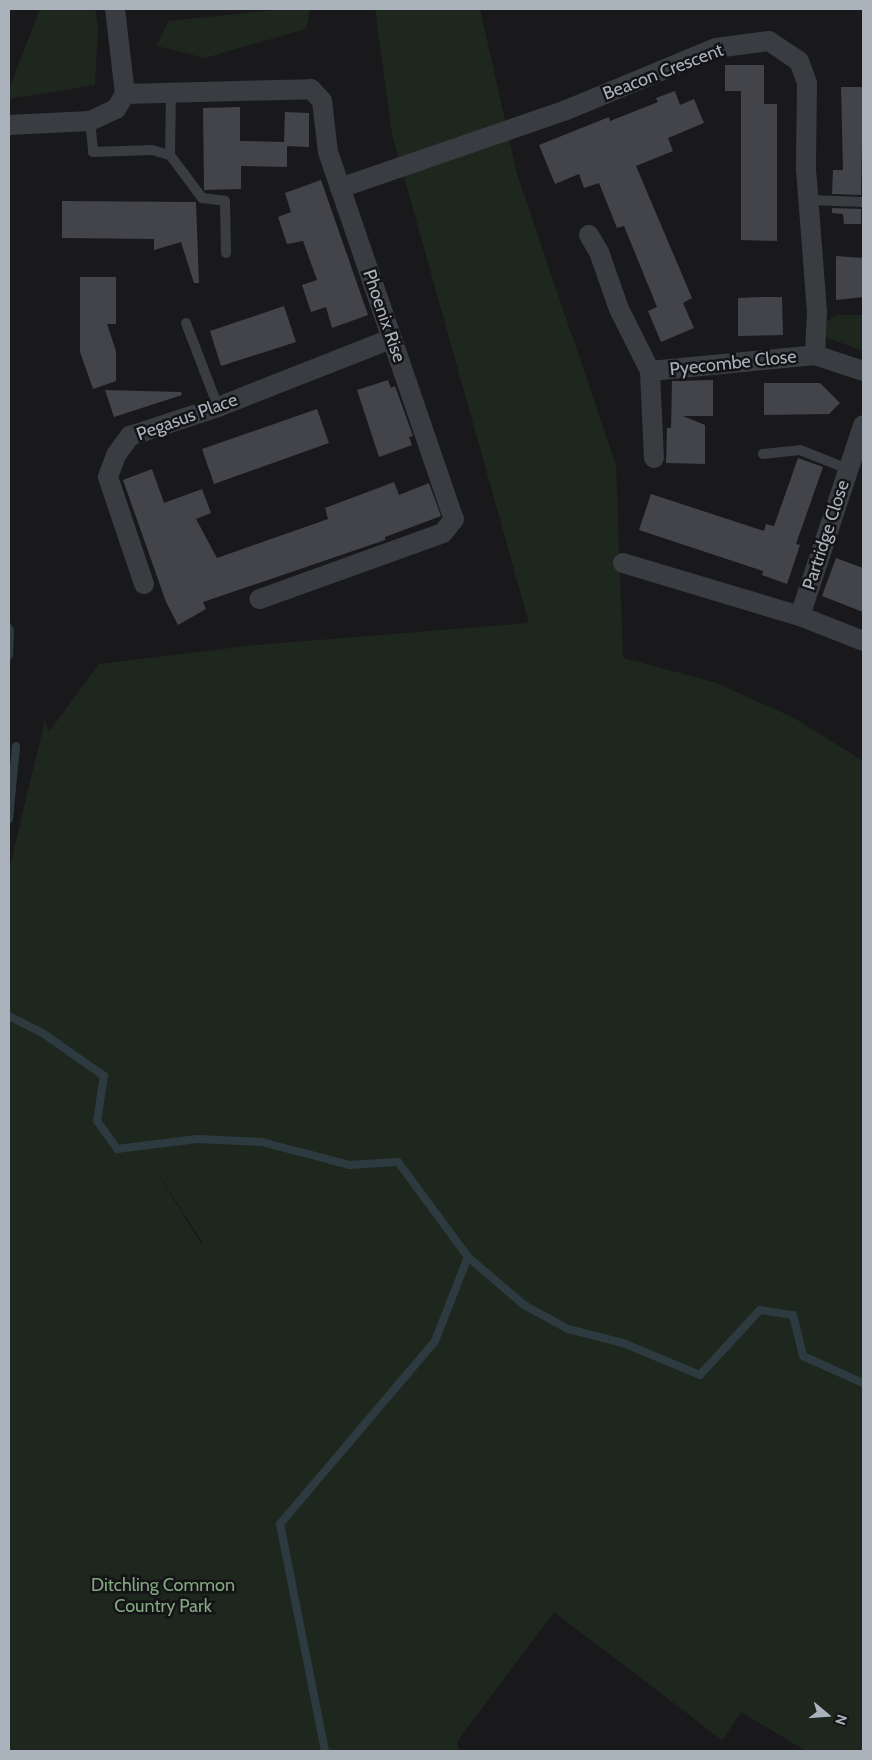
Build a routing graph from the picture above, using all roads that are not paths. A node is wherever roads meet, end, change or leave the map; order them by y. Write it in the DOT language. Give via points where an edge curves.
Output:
graph roads {
  1 [pos="115,9"];
  2 [pos="171,93"];
  3 [pos="125,94"];
  4 [pos="90,121"];
  5 [pos="9,125"];
  6 [pos="170,155"];
  7 [pos="340,188"];
  8 [pos="810,200"];
  9 [pos="863,202"];
  10 [pos="589,235"];
  11 [pos="226,253"];
  12 [pos="186,323"];
  13 [pos="391,339"];
  14 [pos="815,355"];
  15 [pos="650,371"];
  16 [pos="863,372"];
  17 [pos="218,407"];
  18 [pos="863,425"];
  19 [pos="762,454"];
  20 [pos="654,458"];
  21 [pos="848,469"];
  22 [pos="623,564"];
  23 [pos="144,584"];
  24 [pos="260,599"];
  25 [pos="800,616"];
  26 [pos="863,641"];
  1 -- 3 [label="street"];
  2 -- 3 [label="street, Phoenix Rise"];
  2 -- 6 [label="lane"];
  2 -- 7 [label="street, Phoenix Rise" via="311,89 322,101 328,152"];
  3 -- 4 [label="street" via="116,108"];
  4 -- 5 [label="street"];
  4 -- 6 [label="lane" via="93,152 152,150"];
  6 -- 11 [label="lane" via="202,198 225,201"];
  7 -- 8 [label="street, Beacon Crescent" via="564,111 716,48 768,41 799,61 806,83 806,169"];
  7 -- 13 [label="street, Phoenix Rise"];
  8 -- 9 [label="lane"];
  8 -- 14 [label="street, Beacon Crescent" via="817,311"];
  10 -- 15 [label="street, Pyecombe Close"];
  12 -- 17 [label="lane"];
  13 -- 17 [label="street, Pegasus Place"];
  13 -- 24 [label="street, Phoenix Rise" via="454,519 443,533"];
  14 -- 15 [label="street, Pyecombe Close"];
  14 -- 16 [label="street"];
  15 -- 20 [label="street, Pyecombe Close"];
  17 -- 23 [label="street, Pegasus Place" via="130,436 116,456 108,477"];
  18 -- 21 [label="street, Partridge Close"];
  19 -- 21 [label="lane" via="800,450"];
  21 -- 25 [label="street, Partridge Close"];
  22 -- 25 [label="street"];
  25 -- 26 [label="street"];
}
